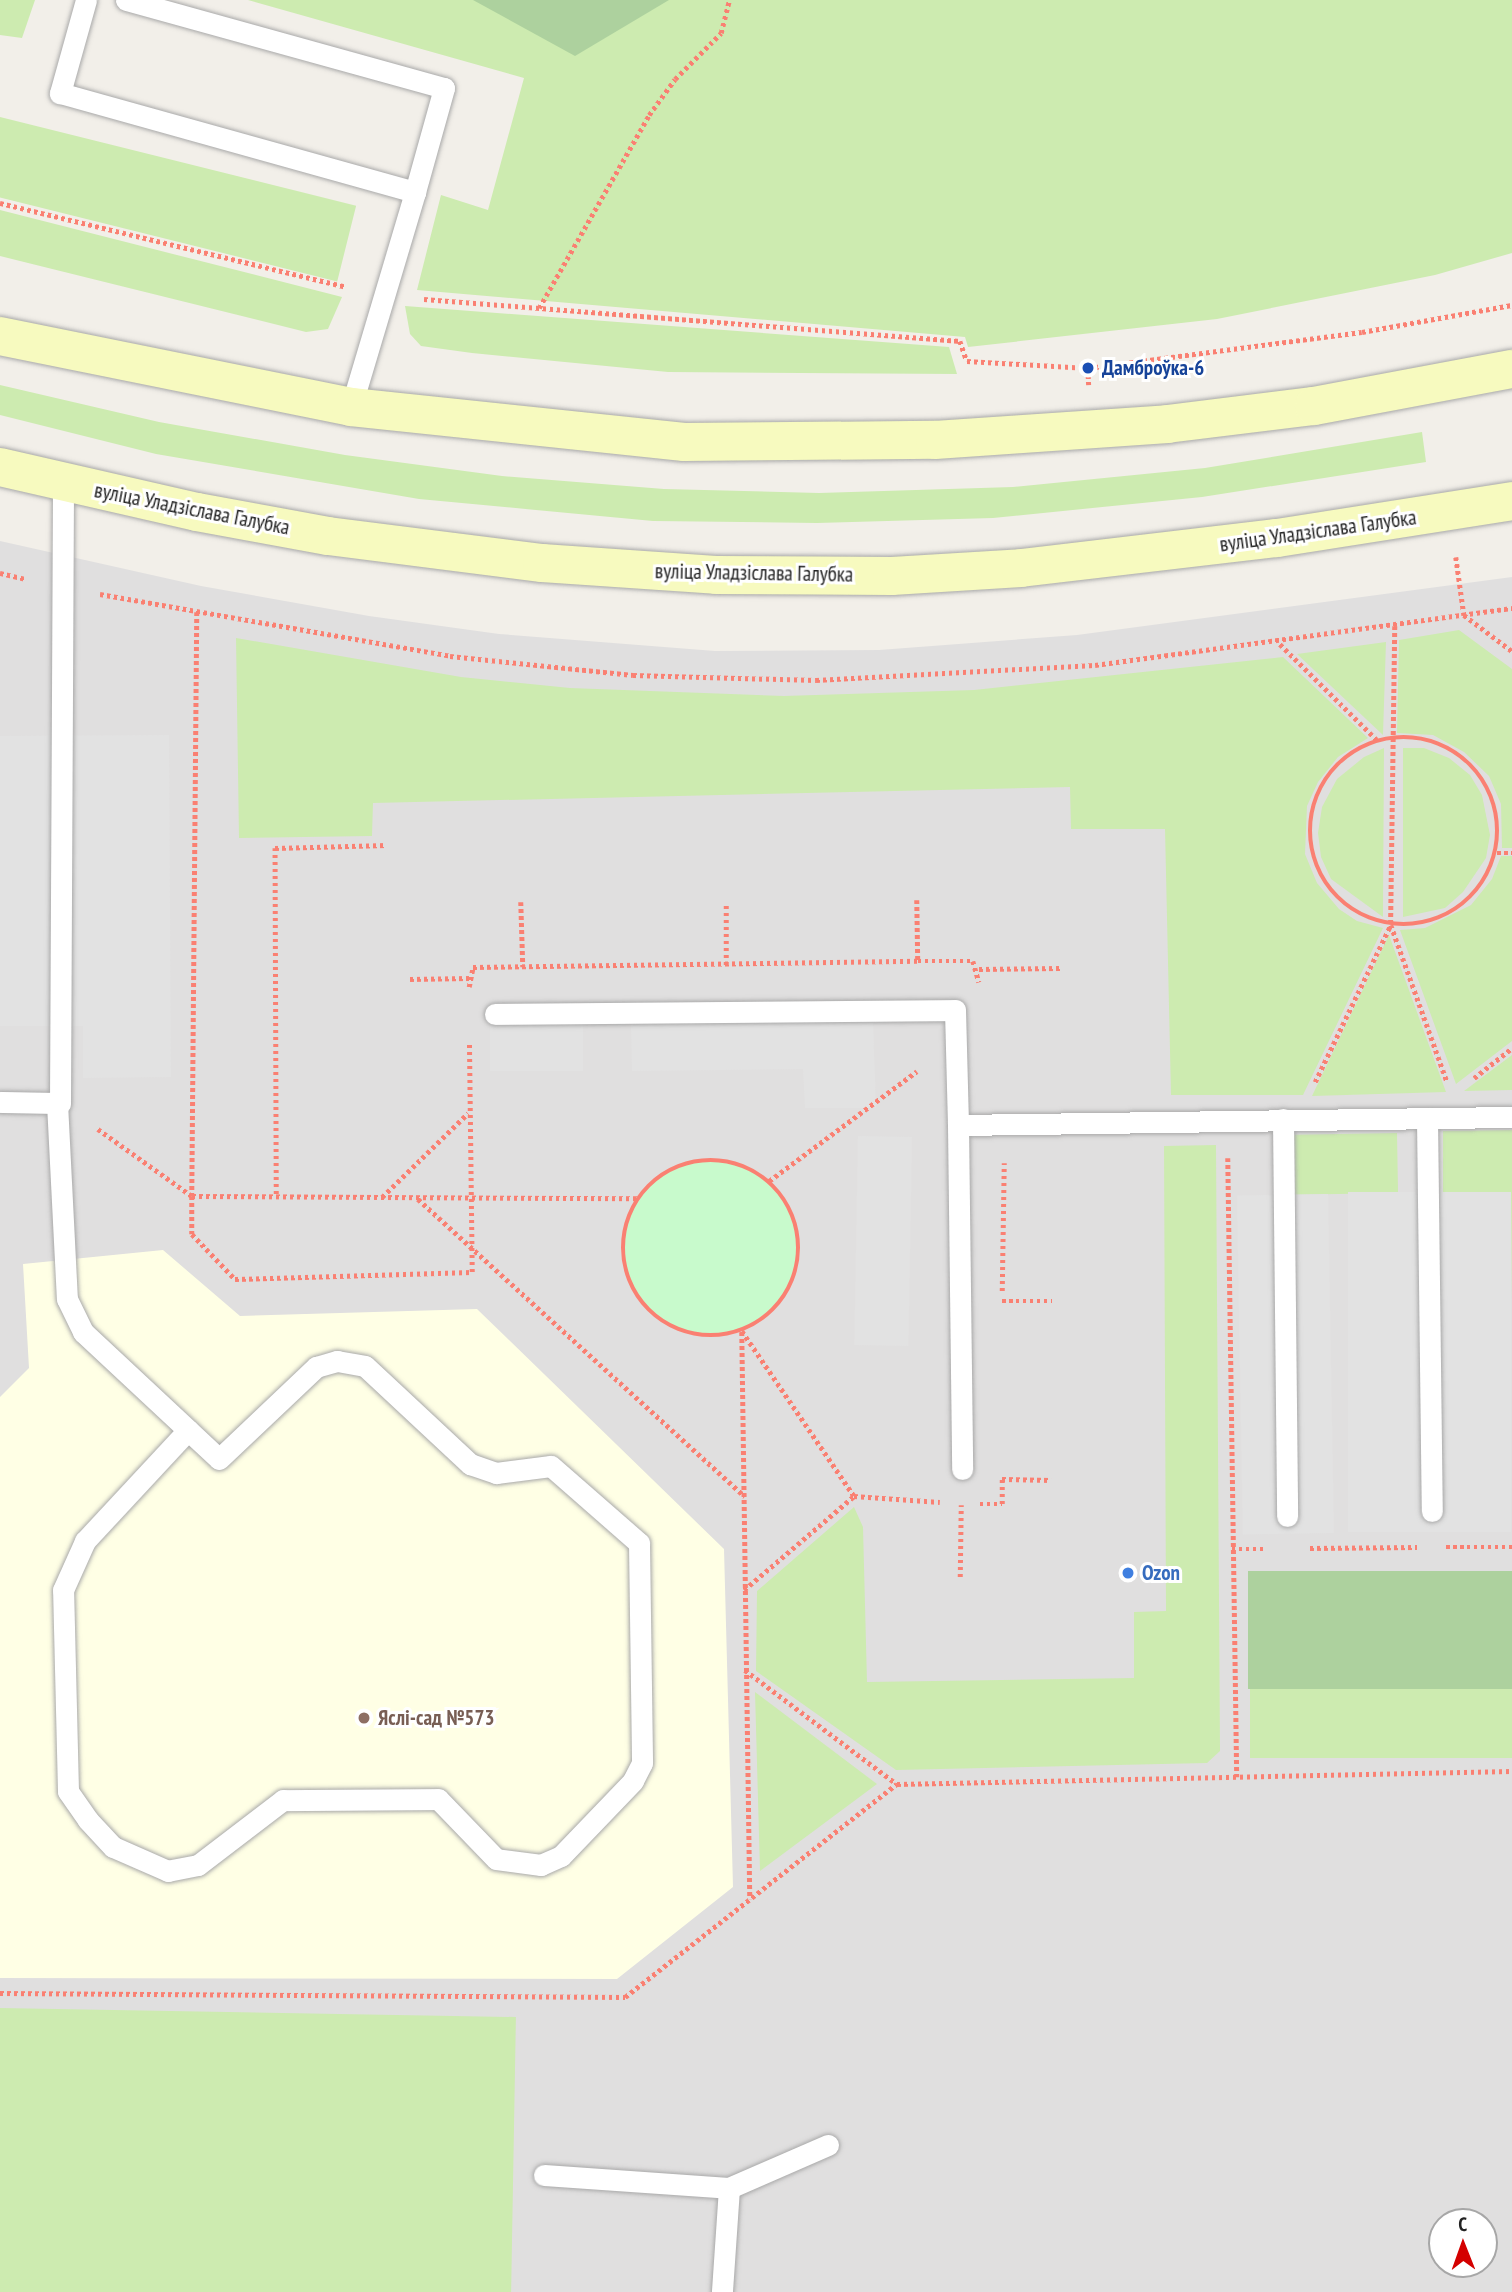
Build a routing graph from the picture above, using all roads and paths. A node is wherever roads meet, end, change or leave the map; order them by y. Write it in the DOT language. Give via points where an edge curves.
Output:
graph roads {
  1 [pos="86,0"];
  2 [pos="126,0"];
  3 [pos="729,0"];
  4 [pos="415,192"];
  5 [pos="0,203"];
  6 [pos="385,296"];
  7 [pos="1512,305"];
  8 [pos="539,309"];
  9 [pos="0,336"];
  10 [pos="1504,373"];
  11 [pos="351,407"];
  12 [pos="0,467"];
  13 [pos="63,483"];
  14 [pos="1507,505"];
  15 [pos="1450,512"];
  16 [pos="62,587"];
  17 [pos="1512,608"];
  18 [pos="197,612"];
  19 [pos="1464,615"];
  20 [pos="1395,626"];
  21 [pos="1279,643"];
  22 [pos="1512,651"];
  23 [pos="1392,737"];
  24 [pos="1377,740"];
  25 [pos="387,845"];
  26 [pos="1497,853"];
  27 [pos="1512,853"];
  28 [pos="917,900"];
  29 [pos="521,902"];
  30 [pos="726,904"];
  31 [pos="1391,925"];
  32 [pos="918,961"];
  33 [pos="974,961"];
  34 [pos="726,965"];
  35 [pos="523,967"];
  36 [pos="1060,968"];
  37 [pos="979,969"];
  38 [pos="469,978"];
  39 [pos="410,979"];
  40 [pos="469,992"];
  41 [pos="495,1014"];
  42 [pos="469,1032"];
  43 [pos="955,1043"];
  44 [pos="1512,1048"];
  45 [pos="1472,1080"];
  46 [pos="1313,1086"];
  47 [pos="1452,1096"];
  48 [pos="0,1102"];
  49 [pos="58,1103"];
  50 [pos="468,1112"];
  51 [pos="1512,1117"];
  52 [pos="1427,1118"];
  53 [pos="1283,1119"];
  54 [pos="958,1125"];
  55 [pos="1227,1147"];
  56 [pos="1004,1152"];
  57 [pos="769,1181"];
  58 [pos="276,1194"];
  59 [pos="192,1196"];
  60 [pos="381,1198"];
  61 [pos="418,1198"];
  62 [pos="639,1198"];
  63 [pos="469,1199"];
  64 [pos="471,1250"];
  65 [pos="1002,1301"];
  66 [pos="1052,1301"];
  67 [pos="1002,1314"];
  68 [pos="742,1331"];
  69 [pos="188,1430"];
  70 [pos="1002,1465"];
  71 [pos="962,1469"];
  72 [pos="1002,1479"];
  73 [pos="1051,1479"];
  74 [pos="854,1496"];
  75 [pos="745,1497"];
  76 [pos="961,1504"];
  77 [pos="1432,1511"];
  78 [pos="1287,1516"];
  79 [pos="1430,1547"];
  80 [pos="1444,1547"];
  81 [pos="1512,1547"];
  82 [pos="1298,1548"];
  83 [pos="1232,1549"];
  84 [pos="1272,1549"];
  85 [pos="960,1577"];
  86 [pos="744,1590"];
  87 [pos="745,1670"];
  88 [pos="1512,1771"];
  89 [pos="1237,1777"];
  90 [pos="897,1784"];
  91 [pos="750,1899"];
  92 [pos="0,1993"];
  93 [pos="828,2145"];
  94 [pos="544,2175"];
  95 [pos="729,2188"];
  96 [pos="722,2292"];
  1 -- 4 [label="lane" via="60,93"];
  2 -- 4 [label="lane" via="444,89"];
  3 -- 8 [label="path" via="722,33 675,79 649,115"];
  4 -- 6 [label="lane"];
  5 -- 6 [label="path"];
  6 -- 8 [label="path"];
  6 -- 11 [label="lane"];
  7 -- 8 [label="path" via="1362,332 1088,368 967,361 960,341"];
  9 -- 11 [label="main road"];
  10 -- 11 [label="main road" via="1240,416 935,440 684,442"];
  12 -- 13 [label="main road, вуліца Уладзіслава Галубка"];
  13 -- 15 [label="main road, вуліца Уладзіслава Галубка" via="210,515 439,553 716,575 892,576 1021,568 1171,552"];
  13 -- 16 [label="lane"];
  14 -- 15 [label="main road, вуліца Уладзіслава Галубка"];
  15 -- 19 [label="path"];
  16 -- 18 [label="path"];
  16 -- 49 [label="lane"];
  17 -- 19 [label="path"];
  18 -- 21 [label="path" via="450,656 704,679 959,675"];
  18 -- 59 [label="path"];
  19 -- 20 [label="path"];
  19 -- 22 [label="path"];
  20 -- 21 [label="path"];
  20 -- 23 [label="path"];
  21 -- 24 [label="path"];
  23 -- 24 [label="path"];
  23 -- 26 [label="path" via="1423,738 1451,748 1474,767 1491,792 1499,821"];
  23 -- 31 [label="path"];
  24 -- 31 [label="path" via="1349,754 1328,777 1312,806 1309,838 1317,869 1335,895 1360,915"];
  25 -- 58 [label="path" via="275,848"];
  26 -- 27 [label="path"];
  26 -- 31 [label="path" via="1470,899 1420,925"];
  28 -- 32 [label="path"];
  29 -- 35 [label="path"];
  30 -- 34 [label="path"];
  31 -- 46 [label="path"];
  31 -- 47 [label="path"];
  32 -- 33 [label="path"];
  32 -- 34 [label="path"];
  34 -- 35 [label="path"];
  35 -- 38 [label="path" via="472,967"];
  36 -- 37 [label="path"];
  38 -- 39 [label="path"];
  38 -- 40 [label="path"];
  41 -- 43 [label="lane" via="955,1010"];
  42 -- 50 [label="path"];
  43 -- 54 [label="lane"];
  43 -- 57 [label="path"];
  44 -- 45 [label="path"];
  48 -- 49 [label="lane"];
  49 -- 59 [label="path"];
  49 -- 69 [label="lane" via="67,1299 83,1332"];
  50 -- 60 [label="path"];
  50 -- 63 [label="path"];
  51 -- 52 [label="lane"];
  52 -- 53 [label="lane"];
  52 -- 77 [label="lane"];
  53 -- 54 [label="lane"];
  53 -- 78 [label="lane"];
  54 -- 71 [label="lane"];
  55 -- 83 [label="path"];
  56 -- 65 [label="path"];
  57 -- 62 [label="path" via="735,1163 708,1160 681,1165 657,1178"];
  57 -- 68 [label="path" via="794,1218 798,1264 784,1298 765,1318"];
  58 -- 59 [label="path"];
  58 -- 60 [label="path"];
  59 -- 64 [label="path" via="192,1234 235,1279 472,1272"];
  60 -- 61 [label="path"];
  61 -- 63 [label="path"];
  61 -- 64 [label="path"];
  62 -- 63 [label="path"];
  62 -- 68 [label="path" via="626,1222 623,1250 633,1290 647,1309 688,1332 715,1336"];
  63 -- 64 [label="path"];
  64 -- 75 [label="path"];
  65 -- 66 [label="path"];
  65 -- 67 [label="path"];
  68 -- 74 [label="path"];
  68 -- 75 [label="path"];
  69 -- 69 [label="lane" via="219,1459 316,1367 337,1362 365,1366 470,1464 496,1472 551,1466 639,1543 642,1763 632,1781 561,1856 541,1865 496,1859 438,1798 283,1800 198,1865 168,1871 113,1847 88,1820 68,1791 63,1590 85,1541"];
  70 -- 72 [label="path"];
  72 -- 73 [label="path"];
  72 -- 76 [label="path" via="1002,1504"];
  74 -- 76 [label="path"];
  74 -- 86 [label="path"];
  75 -- 86 [label="path"];
  76 -- 85 [label="path"];
  79 -- 82 [label="path"];
  80 -- 81 [label="path"];
  83 -- 84 [label="path"];
  83 -- 89 [label="path"];
  86 -- 87 [label="path"];
  87 -- 90 [label="path"];
  87 -- 91 [label="path"];
  88 -- 89 [label="path"];
  89 -- 90 [label="path"];
  90 -- 91 [label="path"];
  91 -- 92 [label="path" via="625,1997"];
  93 -- 95 [label="lane"];
  94 -- 95 [label="lane"];
  95 -- 96 [label="lane"];
}
